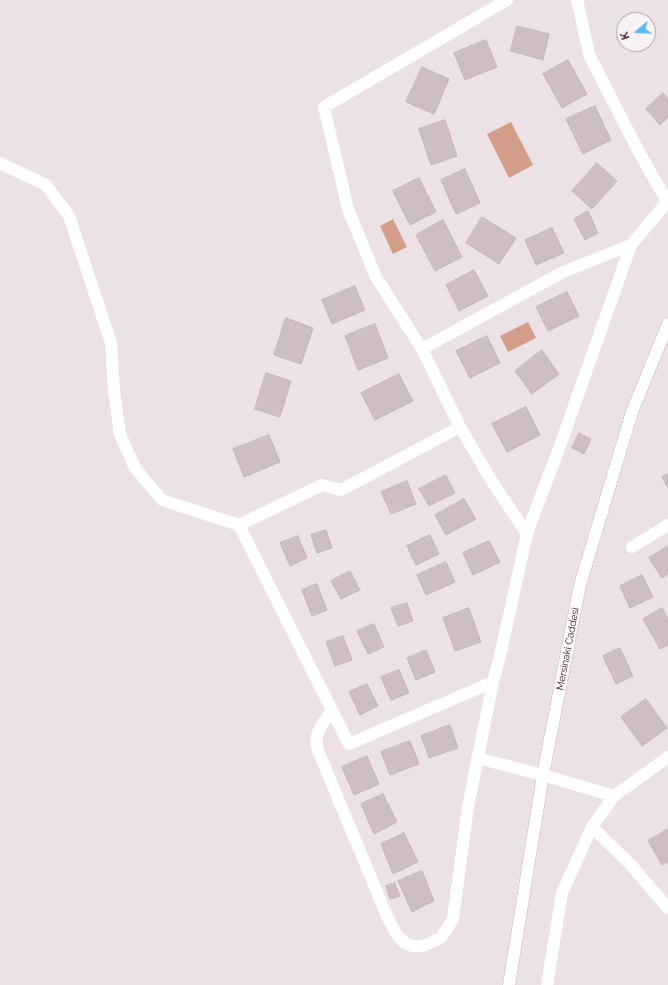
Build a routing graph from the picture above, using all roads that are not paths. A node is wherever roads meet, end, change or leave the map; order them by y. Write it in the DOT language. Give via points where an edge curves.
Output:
graph roads {
  1 [pos="507,0"];
  2 [pos="577,0"];
  3 [pos="0,163"];
  4 [pos="667,202"];
  5 [pos="631,245"];
  6 [pos="668,324"];
  7 [pos="422,349"];
  8 [pos="460,427"];
  9 [pos="238,525"];
  10 [pos="668,525"];
  11 [pos="527,534"];
  12 [pos="632,547"];
  13 [pos="493,682"];
  14 [pos="332,711"];
  15 [pos="668,756"];
  16 [pos="477,758"];
  17 [pos="543,775"];
  18 [pos="614,796"];
  19 [pos="592,826"];
  20 [pos="668,908"];
  21 [pos="509,985"];
  22 [pos="547,985"];
  1 -- 7 [label="street" via="324,107 348,209 376,277"];
  2 -- 4 [label="street" via="590,57"];
  3 -- 9 [label="street" via="46,185 69,216 111,343 120,434 135,468 162,500"];
  4 -- 5 [label="street"];
  5 -- 7 [label="street" via="563,272"];
  5 -- 11 [label="street"];
  6 -- 17 [label="street, Mersinaki Caddesi" via="632,412 582,578"];
  7 -- 8 [label="street"];
  8 -- 9 [label="street" via="341,490 322,485"];
  8 -- 11 [label="street"];
  9 -- 14 [label="street"];
  10 -- 12 [label="street"];
  11 -- 13 [label="street"];
  13 -- 14 [label="street" via="349,744"];
  13 -- 16 [label="street"];
  14 -- 16 [label="street" via="317,734 317,748 387,916 398,935 412,946 423,946 441,938 453,919"];
  15 -- 18 [label="street"];
  16 -- 17 [label="street"];
  17 -- 18 [label="street"];
  17 -- 21 [label="street, Mersinaki Caddesi"];
  18 -- 19 [label="street"];
  19 -- 20 [label="street" via="631,865"];
  19 -- 22 [label="street" via="562,893"];
}
